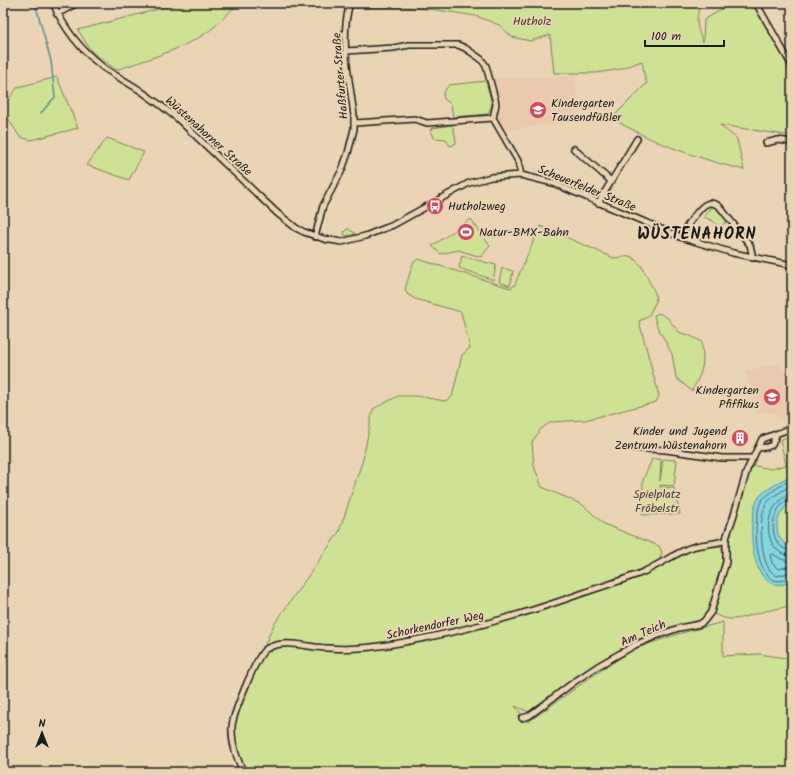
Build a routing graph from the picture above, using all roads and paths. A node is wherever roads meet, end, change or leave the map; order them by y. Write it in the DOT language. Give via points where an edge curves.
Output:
graph roads {
  1 [pos="53,3"];
  2 [pos="77,3"];
  3 [pos="350,3"];
  4 [pos="756,3"];
  5 [pos="57,14"];
  6 [pos="346,51"];
  7 [pos="792,66"];
  8 [pos="493,118"];
  9 [pos="355,123"];
  10 [pos="637,139"];
  11 [pos="792,142"];
  12 [pos="766,144"];
  13 [pos="574,149"];
  14 [pos="521,175"];
  15 [pos="611,181"];
  16 [pos="598,203"];
  17 [pos="315,237"];
  18 [pos="680,238"];
  19 [pos="328,240"];
  20 [pos="753,258"];
  21 [pos="792,265"];
  22 [pos="792,428"];
  23 [pos="776,435"];
  24 [pos="632,448"];
  25 [pos="758,448"];
  26 [pos="753,458"];
  27 [pos="726,540"];
  28 [pos="522,718"];
  29 [pos="243,772"];
  1 -- 5 [label="street, Wüstenahorner Straße"];
  2 -- 5 [label="street"];
  3 -- 6 [label="street, Haßfurter Straße"];
  4 -- 7 [label="street"];
  5 -- 17 [label="street, Wüstenahorner Straße" via="91,57 178,119 277,213 296,228"];
  6 -- 8 [label="street" via="409,45 453,45 465,48 481,59 486,66 495,99"];
  6 -- 9 [label="street, Haßfurter Straße"];
  8 -- 9 [label="street" via="427,123 415,119"];
  8 -- 14 [label="street" via="518,161"];
  9 -- 17 [label="street, Haßfurter Straße" via="346,160 325,200"];
  10 -- 15 [label="street"];
  11 -- 12 [label="street" via="778,140"];
  13 -- 15 [label="street"];
  14 -- 16 [label="street, Scheuerfelder Straße" via="553,183"];
  14 -- 19 [label="street, Scheuerfelder Straße" via="482,179 457,189 393,225 342,242"];
  15 -- 16 [label="street"];
  16 -- 18 [label="street, Scheuerfelder Straße"];
  17 -- 19 [label="street, Wüstenahorner Straße"];
  18 -- 20 [label="street, Scheuerfelder Straße"];
  18 -- 20 [label="street" via="703,206 715,204 750,245"];
  20 -- 21 [label="street, Scheuerfelder Straße"];
  22 -- 23 [label="street"];
  23 -- 25 [label="street, Am Teich" via="766,436"];
  23 -- 25 [label="street" via="772,445"];
  24 -- 26 [label="street" via="722,458"];
  25 -- 26 [label="street, Am Teich"];
  26 -- 27 [label="street, Am Teich"];
  27 -- 28 [label="street, Am Teich" via="726,562 711,612 704,621 635,645 598,666 529,716"];
  27 -- 29 [label="street, Schorkendorfer Weg" via="693,547 639,574 500,621 383,646 329,648 294,644 266,649 251,673 232,726 234,747"];
}
